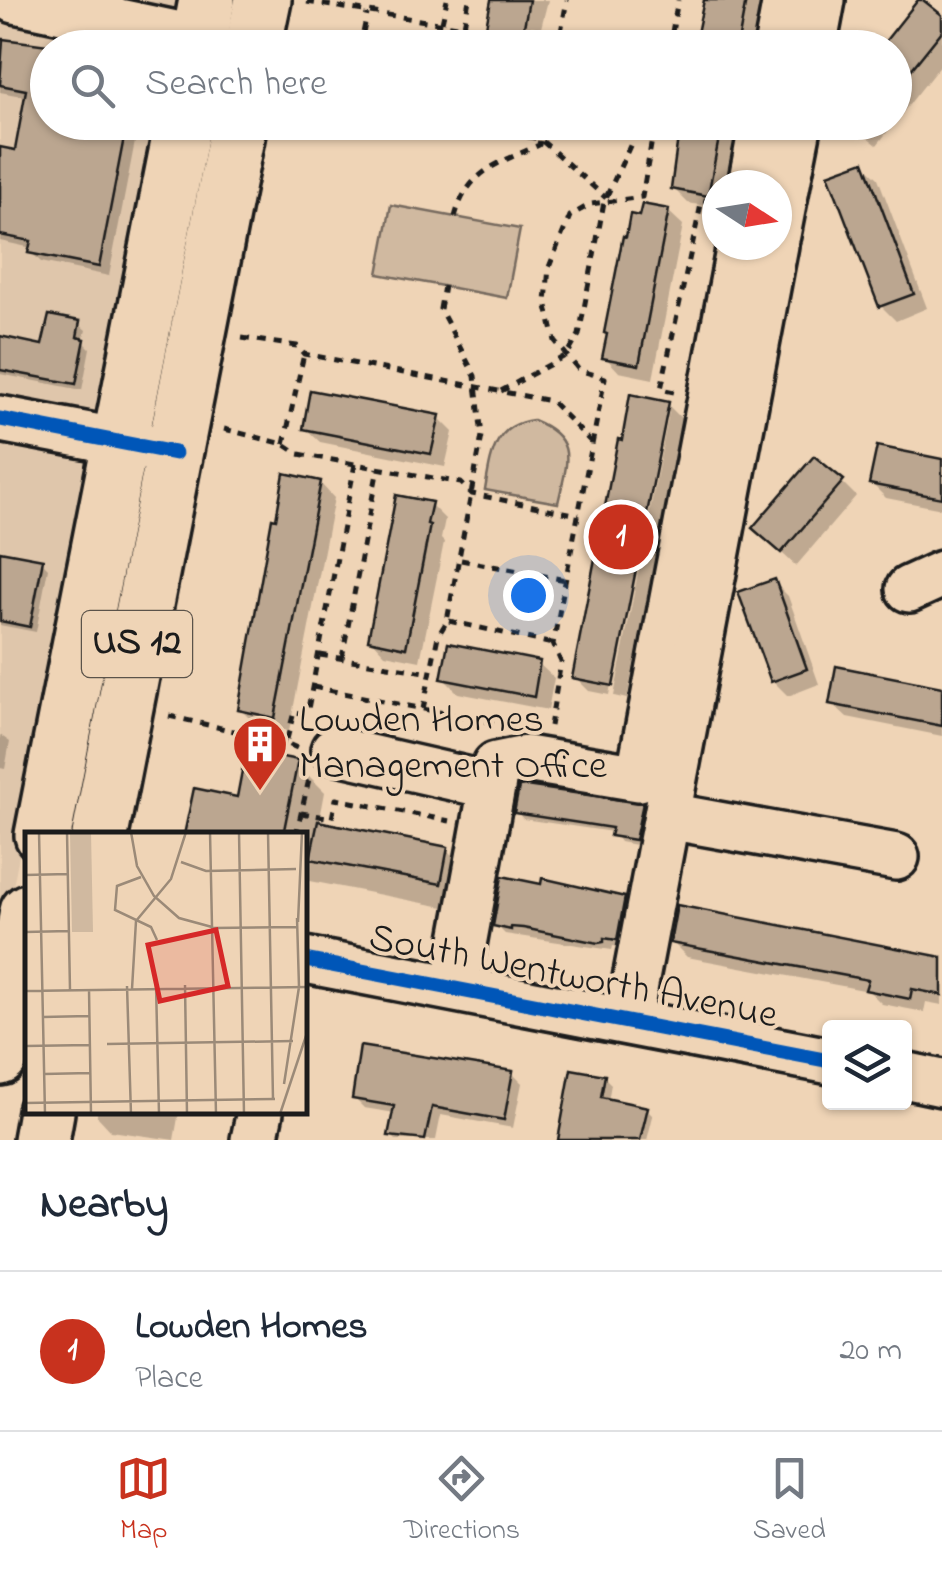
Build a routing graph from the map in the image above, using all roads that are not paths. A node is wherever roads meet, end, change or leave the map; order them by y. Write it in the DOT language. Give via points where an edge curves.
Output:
graph roads {
  1 [pos="15,0"];
  2 [pos="786,0"];
  3 [pos="822,0"];
  4 [pos="285,1"];
  5 [pos="201,29"];
  6 [pos="266,30"];
  7 [pos="781,30"];
  8 [pos="816,30"];
  9 [pos="179,140"];
  10 [pos="236,140"];
  11 [pos="760,140"];
  12 [pos="795,140"];
  13 [pos="754,170"];
  14 [pos="789,170"];
  15 [pos="737,260"];
  16 [pos="772,260"];
  17 [pos="0,419"];
  18 [pos="120,442"];
  19 [pos="175,452"];
  20 [pos="317,756"];
  21 [pos="488,807"];
  22 [pos="668,816"];
  23 [pos="44,832"];
  24 [pos="101,832"];
  25 [pos="896,857"];
  26 [pos="0,901"];
  27 [pos="25,908"];
  28 [pos="25,925"];
  29 [pos="308,961"];
  30 [pos="456,988"];
  31 [pos="628,1021"];
  32 [pos="0,1056"];
  33 [pos="822,1059"];
  34 [pos="912,1077"];
  35 [pos="942,1083"];
  36 [pos="45,1115"];
  37 [pos="259,1115"];
  38 [pos="41,1140"];
  39 [pos="254,1140"];
  1 -- 5 [label="street"];
  2 -- 7 [label="street"];
  3 -- 8 [label="street"];
  4 -- 6 [label="main road"];
  9 -- 18 [label="main road, US 12"];
  10 -- 19 [label="main road, US 12"];
  11 -- 13 [label="street"];
  12 -- 14 [label="street"];
  15 -- 21 [label="street" via="639,778 526,759 496,765"];
  16 -- 22 [label="street"];
  17 -- 18 [label="street"];
  18 -- 19 [label="street"];
  18 -- 23 [label="main road, US 12"];
  19 -- 24 [label="main road, US 12"];
  20 -- 21 [label="street"];
  21 -- 30 [label="street"];
  22 -- 25 [label="street"];
  22 -- 31 [label="street"];
  26 -- 27 [label="street"];
  28 -- 32 [label="main road"];
  29 -- 30 [label="street, South Wentworth Avenue"];
  30 -- 31 [label="street, South Wentworth Avenue"];
  31 -- 33 [label="street, South Wentworth Avenue"];
  34 -- 35 [label="street"];
  36 -- 38 [label="main road"];
  37 -- 39 [label="street"];
}
